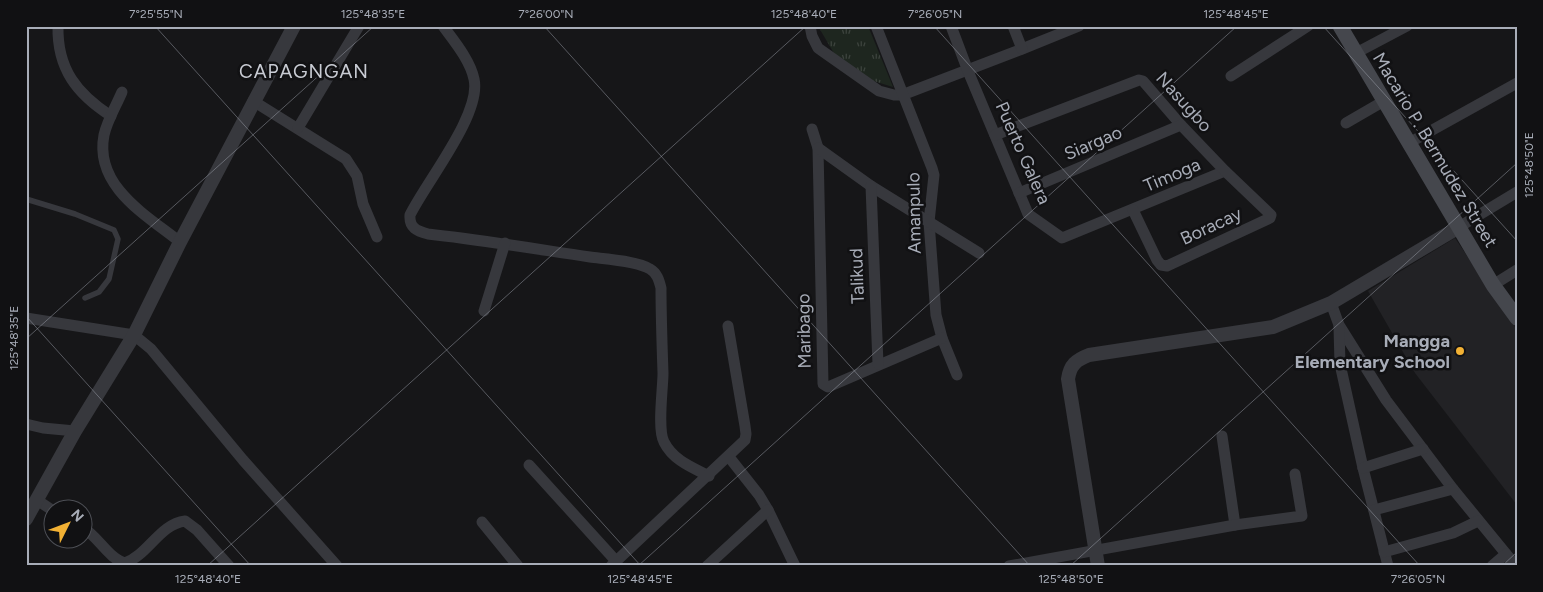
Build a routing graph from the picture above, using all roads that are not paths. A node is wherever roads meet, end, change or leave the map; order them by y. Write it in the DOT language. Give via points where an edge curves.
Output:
graph roads {
  1 [pos="58,26"];
  2 [pos="294,26"];
  3 [pos="360,26"];
  4 [pos="443,26"];
  5 [pos="810,26"];
  6 [pos="876,26"];
  7 [pos="951,26"];
  8 [pos="1013,26"];
  9 [pos="1078,26"];
  10 [pos="1308,26"];
  11 [pos="1340,26"];
  12 [pos="1407,26"];
  13 [pos="1022,49"];
  14 [pos="1356,54"];
  15 [pos="968,71"];
  16 [pos="1231,76"];
  17 [pos="1517,83"];
  18 [pos="122,92"];
  19 [pos="902,95"];
  20 [pos="1384,101"];
  21 [pos="254,102"];
  22 [pos="111,116"];
  23 [pos="1346,123"];
  24 [pos="1181,125"];
  25 [pos="298,128"];
  26 [pos="812,129"];
  27 [pos="995,135"];
  28 [pos="1409,143"];
  29 [pos="818,148"];
  30 [pos="1225,171"];
  31 [pos="870,186"];
  32 [pos="1517,192"];
  33 [pos="1019,193"];
  34 [pos="26,199"];
  35 [pos="1133,210"];
  36 [pos="1271,215"];
  37 [pos="929,222"];
  38 [pos="1459,227"];
  39 [pos="377,236"];
  40 [pos="180,242"];
  41 [pos="505,243"];
  42 [pos="980,253"];
  43 [pos="1517,270"];
  44 [pos="1493,284"];
  45 [pos="85,298"];
  46 [pos="1331,303"];
  47 [pos="484,311"];
  48 [pos="26,318"];
  49 [pos="1517,318"];
  50 [pos="1339,325"];
  51 [pos="728,326"];
  52 [pos="134,335"];
  53 [pos="942,338"];
  54 [pos="878,364"];
  55 [pos="957,375"];
  56 [pos="26,424"];
  57 [pos="75,431"];
  58 [pos="1222,436"];
  59 [pos="1423,449"];
  60 [pos="729,457"];
  61 [pos="529,464"];
  62 [pos="1363,468"];
  63 [pos="1295,474"];
  64 [pos="709,476"];
  65 [pos="1453,490"];
  66 [pos="37,500"];
  67 [pos="42,503"];
  68 [pos="768,510"];
  69 [pos="1374,510"];
  70 [pos="26,519"];
  71 [pos="1478,520"];
  72 [pos="482,522"];
  73 [pos="1235,525"];
  74 [pos="92,535"];
  75 [pos="1095,550"];
  76 [pos="1384,552"];
  77 [pos="1506,554"];
  78 [pos="614,563"];
  79 [pos="514,564"];
  80 [pos="229,566"];
  81 [pos="337,566"];
  82 [pos="707,566"];
  83 [pos="794,566"];
  84 [pos="1009,566"];
  85 [pos="1098,566"];
  86 [pos="1388,566"];
  87 [pos="1492,566"];
  88 [pos="1516,566"];
  1 -- 22 [label="street" via="63,61 70,80 88,100"];
  2 -- 21 [label="street"];
  3 -- 25 [label="street"];
  4 -- 41 [label="street" via="470,68 476,92 462,127 414,207 410,222 412,227 428,234"];
  5 -- 19 [label="street" via="818,48 879,90"];
  6 -- 19 [label="street, Amanpulo"];
  7 -- 15 [label="street, Puerto Galera"];
  8 -- 13 [label="street"];
  9 -- 13 [label="street"];
  10 -- 16 [label="street"];
  11 -- 14 [label="main road, Macario P. Bermudez Street"];
  12 -- 14 [label="street"];
  13 -- 15 [label="street"];
  14 -- 20 [label="main road, Macario P. Bermudez Street"];
  15 -- 19 [label="street"];
  15 -- 27 [label="street, Puerto Galera"];
  17 -- 28 [label="street"];
  18 -- 22 [label="street"];
  19 -- 37 [label="street, Amanpulo" via="933,172"];
  20 -- 23 [label="street"];
  20 -- 28 [label="main road, Macario P. Bermudez Street"];
  21 -- 25 [label="street"];
  21 -- 40 [label="street"];
  22 -- 40 [label="street" via="103,148 108,174 130,203"];
  24 -- 27 [label="street, Nasugbo" via="1145,82 1139,80"];
  24 -- 30 [label="street, Nasugbo"];
  24 -- 33 [label="street, Siargao"];
  25 -- 39 [label="street" via="338,153 352,167"];
  26 -- 29 [label="street, Maribago"];
  27 -- 33 [label="street, Puerto Galera"];
  28 -- 38 [label="main road, Macario P. Bermudez Street"];
  29 -- 31 [label="street"];
  29 -- 54 [label="street, Maribago" via="822,382 828,387"];
  30 -- 35 [label="street, Timoga"];
  30 -- 36 [label="street, Nasugbo"];
  31 -- 37 [label="street"];
  31 -- 54 [label="street, Talikud"];
  32 -- 38 [label="street"];
  33 -- 35 [label="street, Puerto Galera" via="1030,216 1062,238"];
  34 -- 45 [label="lane" via="75,214 116,233 118,239 109,280 99,292"];
  35 -- 36 [label="street, Boracay" via="1157,260 1164,266"];
  37 -- 42 [label="street"];
  37 -- 53 [label="street, Amanpulo" via="936,315"];
  38 -- 44 [label="main road, Macario P. Bermudez Street"];
  38 -- 46 [label="street"];
  40 -- 52 [label="street"];
  41 -- 47 [label="street"];
  41 -- 64 [label="street" via="643,265 655,273 661,288 662,439 680,461"];
  43 -- 44 [label="street"];
  44 -- 49 [label="main road, Macario P. Bermudez Street"];
  46 -- 50 [label="street"];
  46 -- 75 [label="street" via="1273,327 1089,355 1073,364 1068,379"];
  48 -- 52 [label="street"];
  50 -- 59 [label="street" via="1386,400"];
  50 -- 62 [label="street" via="1340,364"];
  51 -- 60 [label="street" via="746,434 742,444"];
  52 -- 57 [label="street"];
  52 -- 81 [label="street" via="151,349 237,454"];
  53 -- 54 [label="street, Maribago"];
  53 -- 55 [label="street, Amanpulo"];
  56 -- 57 [label="street"];
  57 -- 66 [label="street"];
  58 -- 73 [label="street"];
  59 -- 62 [label="street"];
  59 -- 65 [label="street"];
  60 -- 64 [label="street"];
  60 -- 68 [label="street"];
  61 -- 78 [label="street"];
  62 -- 69 [label="street"];
  63 -- 73 [label="street" via="1302,516"];
  64 -- 78 [label="street"];
  65 -- 69 [label="street"];
  65 -- 71 [label="street"];
  66 -- 67 [label="street"];
  66 -- 70 [label="street"];
  68 -- 82 [label="street"];
  68 -- 83 [label="street"];
  69 -- 76 [label="street"];
  71 -- 76 [label="street" via="1453,533"];
  71 -- 77 [label="street"];
  72 -- 79 [label="street"];
  73 -- 75 [label="street"];
  74 -- 80 [label="street" via="114,558 124,563 171,526 185,521"];
  75 -- 84 [label="street"];
  75 -- 85 [label="street"];
  76 -- 86 [label="street"];
  77 -- 87 [label="street"];
  77 -- 88 [label="street"];
}
